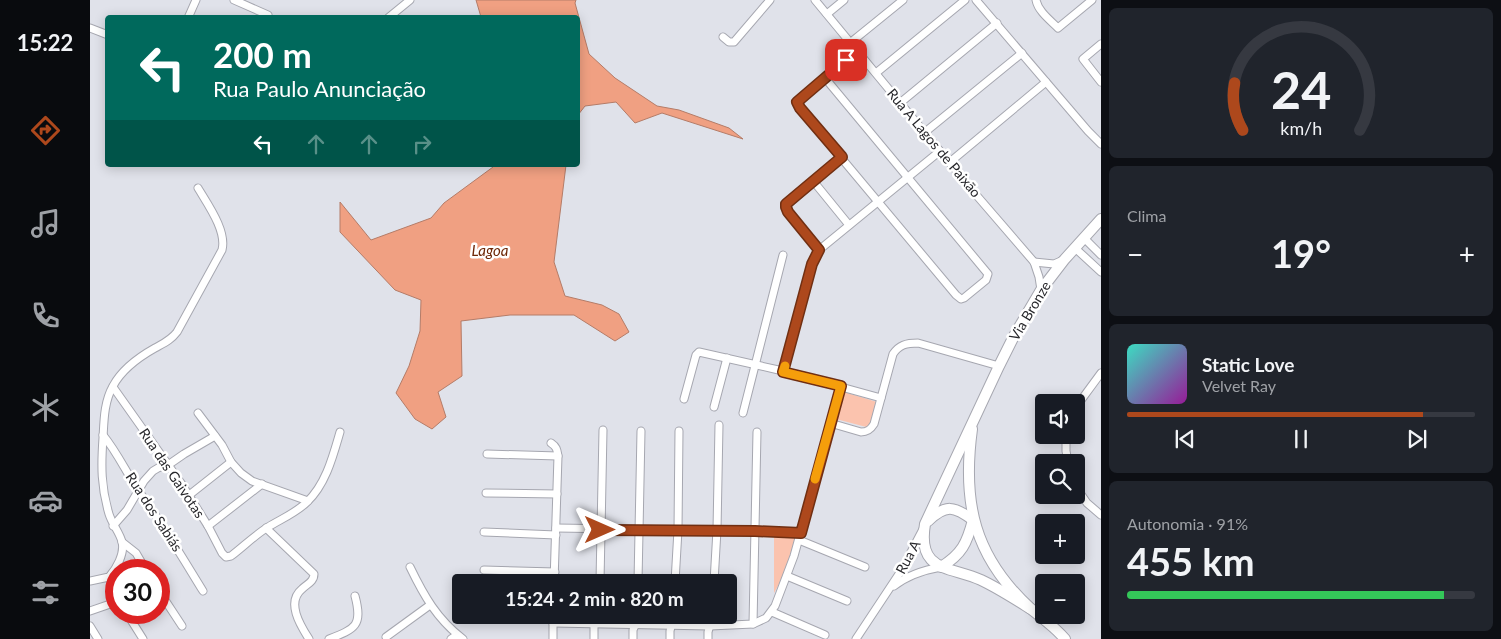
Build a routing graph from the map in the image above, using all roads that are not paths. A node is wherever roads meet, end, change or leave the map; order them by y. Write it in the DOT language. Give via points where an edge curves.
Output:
graph roads {
  1 [pos="196,0"];
  2 [pos="234,0"];
  3 [pos="410,0"];
  4 [pos="770,0"];
  5 [pos="816,0"];
  6 [pos="844,0"];
  7 [pos="903,0"];
  8 [pos="965,0"];
  9 [pos="976,0"];
  10 [pos="1036,0"];
  11 [pos="1092,0"];
  12 [pos="827,14"];
  13 [pos="189,15"];
  14 [pos="268,15"];
  15 [pos="392,15"];
  16 [pos="997,23"];
  17 [pos="90,28"];
  18 [pos="105,34"];
  19 [pos="723,38"];
  20 [pos="850,43"];
  21 [pos="1101,44"];
  22 [pos="857,51"];
  23 [pos="1022,53"];
  24 [pos="876,73"];
  25 [pos="825,78"];
  26 [pos="1046,82"];
  27 [pos="1101,82"];
  28 [pos="900,103"];
  29 [pos="924,133"];
  30 [pos="1101,144"];
  31 [pos="940,151"];
  32 [pos="842,157"];
  33 [pos="950,162"];
  34 [pos="908,177"];
  35 [pos="814,182"];
  36 [pos="198,188"];
  37 [pos="878,201"];
  38 [pos="1101,219"];
  39 [pos="849,225"];
  40 [pos="1084,238"];
  41 [pos="1075,248"];
  42 [pos="819,250"];
  43 [pos="1101,254"];
  44 [pos="783,255"];
  45 [pos="1064,260"];
  46 [pos="1034,262"];
  47 [pos="1101,272"];
  48 [pos="1041,290"];
  49 [pos="727,358"];
  50 [pos="755,365"];
  51 [pos="998,366"];
  52 [pos="783,372"];
  53 [pos="1101,373"];
  54 [pos="841,386"];
  55 [pos="113,387"];
  56 [pos="1085,395"];
  57 [pos="881,398"];
  58 [pos="684,399"];
  59 [pos="714,406"];
  60 [pos="198,413"];
  61 [pos="743,413"];
  62 [pos="976,414"];
  63 [pos="830,424"];
  64 [pos="719,425"];
  65 [pos="603,430"];
  66 [pos="641,431"];
  67 [pos="679,431"];
  68 [pos="340,432"];
  69 [pos="757,432"];
  70 [pos="103,435"];
  71 [pos="215,436"];
  72 [pos="551,443"];
  73 [pos="488,454"];
  74 [pos="558,456"];
  75 [pos="231,462"];
  76 [pos="167,465"];
  77 [pos="262,484"];
  78 [pos="138,490"];
  79 [pos="486,493"];
  80 [pos="557,494"];
  81 [pos="188,496"];
  82 [pos="1085,500"];
  83 [pos="308,501"];
  84 [pos="1101,515"];
  85 [pos="974,520"];
  86 [pos="925,524"];
  87 [pos="113,526"];
  88 [pos="208,526"];
  89 [pos="266,528"];
  90 [pos="600,530"];
  91 [pos="639,530"];
  92 [pos="678,530"];
  93 [pos="717,530"];
  94 [pos="556,531"];
  95 [pos="755,531"];
  96 [pos="484,532"];
  97 [pos="800,536"];
  98 [pos="122,542"];
  99 [pos="119,559"];
  100 [pos="140,559"];
  101 [pos="865,567"];
  102 [pos="941,567"];
  103 [pos="410,568"];
  104 [pos="484,570"];
  105 [pos="555,572"];
  106 [pos="600,574"];
  107 [pos="638,574"];
  108 [pos="675,574"];
  109 [pos="714,574"];
  110 [pos="787,576"];
  111 [pos="105,579"];
  112 [pos="90,581"];
  113 [pos="890,589"];
  114 [pos="204,591"];
  115 [pos="355,596"];
  116 [pos="847,601"];
  117 [pos="430,605"];
  118 [pos="105,606"];
  119 [pos="170,608"];
  120 [pos="1031,609"];
  121 [pos="90,611"];
  122 [pos="772,612"];
  123 [pos="134,624"];
  124 [pos="553,624"];
  125 [pos="597,624"];
  126 [pos="754,624"];
  127 [pos="634,625"];
  128 [pos="90,626"];
  129 [pos="182,626"];
  130 [pos="671,626"];
  131 [pos="710,626"];
  132 [pos="825,635"];
  133 [pos="386,636"];
  134 [pos="457,638"];
  135 [pos="98,639"];
  136 [pos="143,639"];
  137 [pos="309,639"];
  138 [pos="329,639"];
  139 [pos="553,639"];
  140 [pos="594,639"];
  141 [pos="633,639"];
  142 [pos="670,639"];
  143 [pos="708,639"];
  144 [pos="856,639"];
  145 [pos="1066,639"];
  1 -- 13 [label="street"];
  2 -- 14 [label="street"];
  3 -- 15 [label="street"];
  4 -- 19 [label="street" via="734,42"];
  5 -- 12 [label="street, Rua A Lagos de Paixão"];
  6 -- 12 [label="street"];
  7 -- 20 [label="street"];
  8 -- 24 [label="street"];
  9 -- 16 [label="street"];
  10 -- 11 [label="street" via="1043,13 1058,28"];
  12 -- 20 [label="street, Rua A Lagos de Paixão"];
  16 -- 23 [label="street"];
  16 -- 28 [label="street"];
  17 -- 18 [label="street"];
  20 -- 22 [label="street, Rua A Lagos de Paixão"];
  21 -- 27 [label="street" via="1083,59"];
  22 -- 24 [label="street, Rua A Lagos de Paixão"];
  22 -- 25 [label="street"];
  23 -- 26 [label="street"];
  23 -- 29 [label="street"];
  24 -- 28 [label="street, Rua A Lagos de Paixão"];
  25 -- 32 [label="street" via="797,105"];
  25 -- 34 [label="street"];
  26 -- 30 [label="street"];
  26 -- 33 [label="street"];
  28 -- 29 [label="street, Rua A Lagos de Paixão"];
  29 -- 31 [label="street, Rua A Lagos de Paixão"];
  31 -- 33 [label="street, Rua A Lagos de Paixão"];
  31 -- 34 [label="street"];
  32 -- 35 [label="street"];
  32 -- 37 [label="street"];
  33 -- 46 [label="street, Rua A Lagos de Paixão"];
  34 -- 37 [label="street"];
  34 -- 37 [label="street" via="986,271 988,277 974,291 961,299 956,295"];
  35 -- 39 [label="street"];
  35 -- 42 [label="street" via="786,207"];
  36 -- 55 [label="street" via="222,233 222,250 177,332 168,342 135,360"];
  37 -- 39 [label="street"];
  38 -- 40 [label="main road, Via Bronze"];
  39 -- 42 [label="street"];
  40 -- 41 [label="main road, Via Bronze"];
  40 -- 43 [label="street"];
  41 -- 45 [label="main road, Via Bronze"];
  41 -- 47 [label="street"];
  42 -- 52 [label="street" via="812,264"];
  44 -- 50 [label="street"];
  45 -- 46 [label="street" via="1054,264"];
  45 -- 48 [label="main road, Via Bronze"];
  46 -- 48 [label="street, Rua A Lagos de Paixão"];
  48 -- 51 [label="main road, Via Bronze"];
  49 -- 50 [label="street"];
  49 -- 58 [label="street" via="700,352 696,355"];
  49 -- 59 [label="street"];
  50 -- 52 [label="street"];
  50 -- 61 [label="street"];
  51 -- 57 [label="street" via="918,344 904,344 893,354"];
  51 -- 62 [label="main road, Via Bronze"];
  52 -- 54 [label="street"];
  53 -- 56 [label="street"];
  54 -- 57 [label="street"];
  54 -- 63 [label="street"];
  55 -- 70 [label="street" via="105,410"];
  55 -- 76 [label="street, Rua das Gaivotas"];
  57 -- 63 [label="street" via="874,424 869,430 861,432"];
  60 -- 71 [label="street"];
  62 -- 85 [label="main road" via="969,475"];
  62 -- 86 [label="main road"];
  63 -- 97 [label="street"];
  64 -- 93 [label="street"];
  65 -- 90 [label="street"];
  66 -- 91 [label="street"];
  67 -- 92 [label="street"];
  68 -- 83 [label="street" via="330,465"];
  69 -- 95 [label="street"];
  70 -- 78 [label="street, Rua dos Sabiás"];
  70 -- 87 [label="street" via="102,483"];
  71 -- 75 [label="street"];
  71 -- 76 [label="street"];
  72 -- 74 [label="street"];
  73 -- 74 [label="street"];
  74 -- 80 [label="street"];
  75 -- 77 [label="street" via="245,476"];
  75 -- 81 [label="street"];
  76 -- 78 [label="street" via="153,471"];
  76 -- 81 [label="street, Rua das Gaivotas"];
  77 -- 83 [label="street"];
  77 -- 88 [label="street"];
  78 -- 87 [label="street"];
  78 -- 114 [label="street, Rua dos Sabiás"];
  79 -- 80 [label="street"];
  80 -- 94 [label="street"];
  81 -- 88 [label="street, Rua das Gaivotas"];
  82 -- 84 [label="street"];
  83 -- 89 [label="street"];
  85 -- 86 [label="main road" via="950,508 939,512"];
  85 -- 102 [label="main road" via="965,545"];
  85 -- 120 [label="main road" via="989,557"];
  86 -- 102 [label="main road" via="926,551"];
  86 -- 113 [label="street, Rua A"];
  87 -- 98 [label="street"];
  88 -- 89 [label="street, Rua das Gaivotas" via="226,557"];
  89 -- 137 [label="street" via="314,574 295,600 299,621"];
  90 -- 91 [label="street"];
  90 -- 94 [label="street"];
  90 -- 106 [label="street"];
  91 -- 92 [label="street"];
  91 -- 107 [label="street"];
  92 -- 93 [label="street"];
  92 -- 108 [label="street"];
  93 -- 95 [label="street"];
  93 -- 109 [label="street"];
  94 -- 96 [label="street"];
  94 -- 105 [label="street"];
  95 -- 97 [label="street"];
  95 -- 126 [label="street"];
  97 -- 101 [label="street"];
  97 -- 110 [label="street"];
  98 -- 99 [label="street"];
  98 -- 100 [label="street"];
  102 -- 113 [label="street" via="906,577"];
  102 -- 120 [label="main road" via="982,580"];
  103 -- 117 [label="street"];
  104 -- 105 [label="street"];
  110 -- 116 [label="street"];
  110 -- 122 [label="street"];
  111 -- 112 [label="street"];
  113 -- 144 [label="street"];
  115 -- 138 [label="street" via="357,622 351,629"];
  117 -- 133 [label="street"];
  117 -- 134 [label="street"];
  118 -- 121 [label="street"];
  119 -- 129 [label="street"];
  120 -- 145 [label="main road"];
  122 -- 126 [label="street"];
  122 -- 132 [label="street"];
  123 -- 136 [label="street"];
  124 -- 139 [label="street"];
  125 -- 127 [label="street"];
  125 -- 140 [label="street"];
  126 -- 131 [label="street"];
  127 -- 130 [label="street"];
  127 -- 141 [label="street"];
  128 -- 135 [label="street"];
  130 -- 131 [label="street"];
  130 -- 142 [label="street"];
  131 -- 143 [label="street"];
}
